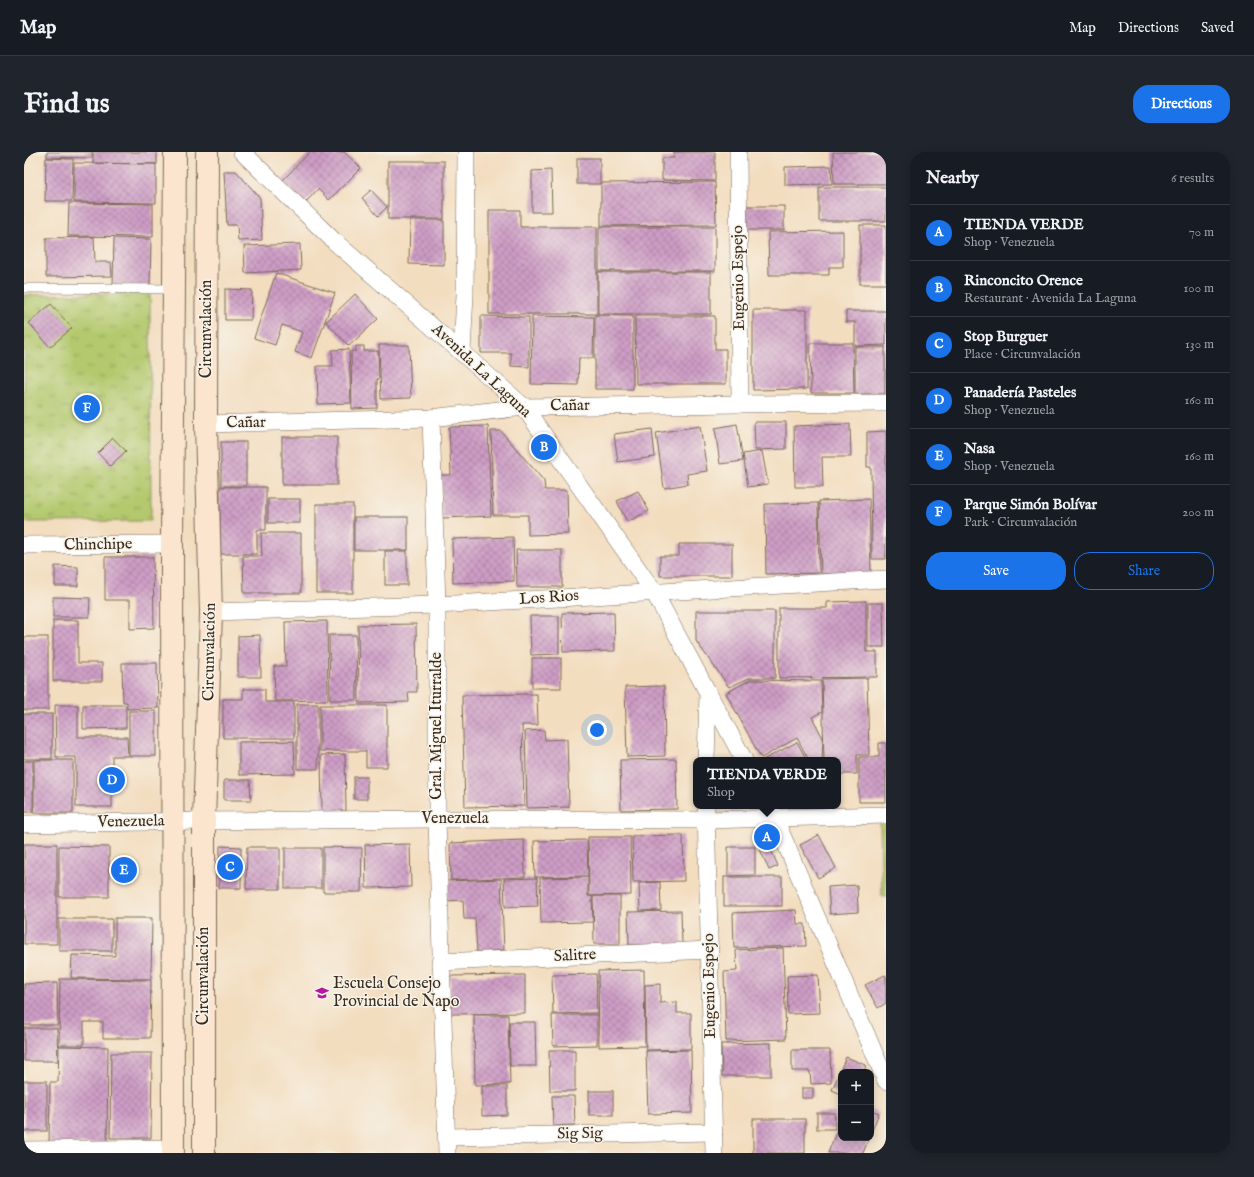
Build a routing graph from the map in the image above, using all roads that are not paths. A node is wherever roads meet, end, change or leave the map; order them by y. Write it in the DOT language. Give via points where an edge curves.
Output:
graph roads {
  1 [pos="175,152"];
  2 [pos="207,152"];
  3 [pos="242,152"];
  4 [pos="466,152"];
  5 [pos="738,152"];
  6 [pos="24,288"];
  7 [pos="174,289"];
  8 [pos="462,351"];
  9 [pos="886,403"];
  10 [pos="740,404"];
  11 [pos="524,407"];
  12 [pos="431,418"];
  13 [pos="206,424"];
  14 [pos="172,544"];
  15 [pos="24,546"];
  16 [pos="886,579"];
  17 [pos="654,592"];
  18 [pos="437,605"];
  19 [pos="212,612"];
  20 [pos="708,692"];
  21 [pos="706,757"];
  22 [pos="742,757"];
  23 [pos="772,811"];
  24 [pos="705,813"];
  25 [pos="886,815"];
  26 [pos="437,819"];
  27 [pos="172,821"];
  28 [pos="204,821"];
  29 [pos="24,824"];
  30 [pos="710,950"];
  31 [pos="440,962"];
  32 [pos="886,1081"];
  33 [pos="714,1132"];
  34 [pos="447,1145"];
  35 [pos="24,1150"];
  36 [pos="173,1151"];
  37 [pos="204,1153"];
  38 [pos="714,1153"];
  1 -- 7 [label="main road, Circunvalación"];
  2 -- 13 [label="main road, Circunvalación"];
  3 -- 8 [label="street, Avenida La Laguna" via="334,241"];
  4 -- 8 [label="street"];
  5 -- 10 [label="street, Eugenio Espejo"];
  6 -- 7 [label="lane"];
  7 -- 14 [label="main road, Circunvalación"];
  8 -- 11 [label="street, Avenida La Laguna"];
  9 -- 10 [label="street, Cañar"];
  10 -- 11 [label="street, Cañar"];
  11 -- 12 [label="street, Cañar"];
  11 -- 17 [label="street, Avenida La Laguna"];
  12 -- 13 [label="street, Cañar"];
  12 -- 18 [label="street, Gral. Miguel Iturralde"];
  13 -- 19 [label="main road, Circunvalación"];
  14 -- 15 [label="street, Chinchipe"];
  14 -- 27 [label="main road, Circunvalación"];
  16 -- 17 [label="street, Los Rios"];
  17 -- 18 [label="street, Los Rios"];
  17 -- 20 [label="street, Avenida La Laguna"];
  18 -- 19 [label="street, Los Rios"];
  18 -- 26 [label="street, Gral. Miguel Iturralde"];
  19 -- 28 [label="main road, Circunvalación"];
  20 -- 21 [label="street"];
  20 -- 22 [label="street, Avenida La Laguna"];
  23 -- 24 [label="street, Venezuela"];
  23 -- 25 [label="street, Venezuela"];
  23 -- 32 [label="street"];
  24 -- 26 [label="street, Venezuela"];
  24 -- 30 [label="street, Eugenio Espejo"];
  26 -- 28 [label="street, Venezuela"];
  26 -- 31 [label="street, Gral. Miguel Iturralde"];
  27 -- 28 [label="street, Venezuela"];
  27 -- 29 [label="street, Venezuela"];
  27 -- 36 [label="main road, Circunvalación"];
  28 -- 37 [label="main road, Circunvalación"];
  30 -- 31 [label="street, Salitre"];
  30 -- 33 [label="street, Eugenio Espejo"];
  31 -- 34 [label="street, Gral. Miguel Iturralde"];
  33 -- 34 [label="street, Sig Sig"];
  33 -- 38 [label="street, Eugenio Espejo"];
  35 -- 36 [label="street"];
}
